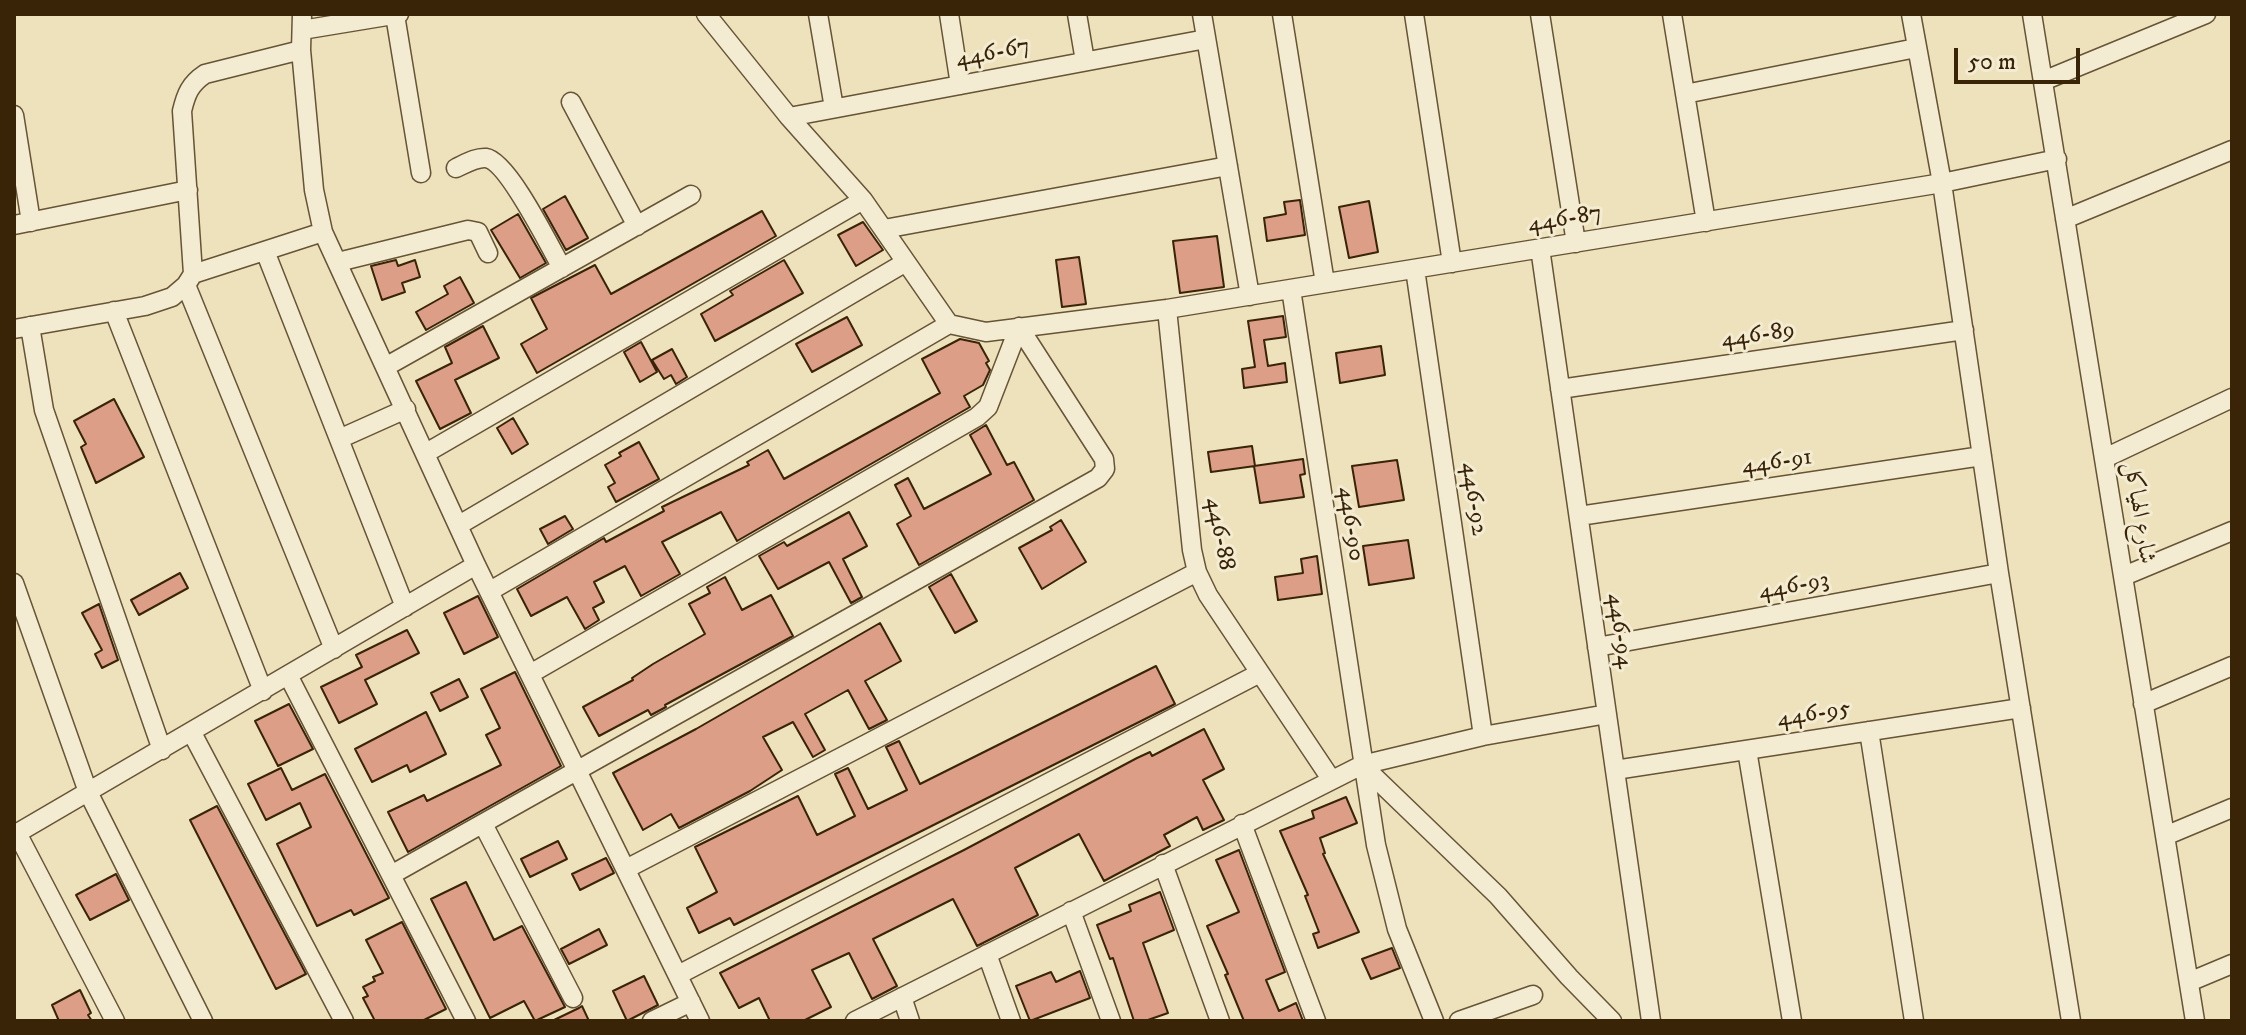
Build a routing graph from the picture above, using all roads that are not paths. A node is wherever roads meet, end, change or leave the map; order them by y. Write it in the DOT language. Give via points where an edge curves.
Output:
graph roads {
  1 [pos="706,14"];
  2 [pos="818,14"];
  3 [pos="949,14"];
  4 [pos="1077,14"];
  5 [pos="1202,14"];
  6 [pos="1282,14"];
  7 [pos="1414,14"];
  8 [pos="1540,14"];
  9 [pos="1672,14"];
  10 [pos="1911,14"];
  11 [pos="2032,14"];
  12 [pos="2206,14"];
  13 [pos="397,15"];
  14 [pos="302,22"];
  15 [pos="1206,39"];
  16 [pos="1916,48"];
  17 [pos="301,50"];
  18 [pos="1085,61"];
  19 [pos="2043,81"];
  20 [pos="960,85"];
  21 [pos="1685,94"];
  22 [pos="571,102"];
  23 [pos="834,108"];
  24 [pos="14,115"];
  25 [pos="789,117"];
  26 [pos="2232,150"];
  27 [pos="2057,159"];
  28 [pos="1228,166"];
  29 [pos="456,168"];
  30 [pos="421,173"];
  31 [pos="1942,183"];
  32 [pos="188,190"];
  33 [pos="691,195"];
  34 [pos="863,200"];
  35 [pos="2065,219"];
  36 [pos="1706,222"];
  37 [pos="22,224"];
  38 [pos="637,226"];
  39 [pos="884,229"];
  40 [pos="323,232"];
  41 [pos="1576,243"];
  42 [pos="1540,248"];
  43 [pos="265,251"];
  44 [pos="488,253"];
  45 [pos="338,262"];
  46 [pos="906,262"];
  47 [pos="1452,263"];
  48 [pos="562,268"];
  49 [pos="1415,269"];
  50 [pos="190,280"];
  51 [pos="1325,283"];
  52 [pos="1291,289"];
  53 [pos="1250,296"];
  54 [pos="1167,309"];
  55 [pos="114,311"];
  56 [pos="949,324"];
  57 [pos="1019,327"];
  58 [pos="22,328"];
  59 [pos="1964,330"];
  60 [pos="387,366"];
  61 [pos="1560,389"];
  62 [pos="2232,398"];
  63 [pos="406,409"];
  64 [pos="339,439"];
  65 [pos="426,453"];
  66 [pos="1982,456"];
  67 [pos="2105,458"];
  68 [pos="1579,516"];
  69 [pos="459,525"];
  70 [pos="2232,531"];
  71 [pos="476,565"];
  72 [pos="1197,572"];
  73 [pos="1999,573"];
  74 [pos="2124,576"];
  75 [pos="14,583"];
  76 [pos="490,591"];
  77 [pos="405,607"];
  78 [pos="20,626"];
  79 [pos="1597,647"];
  80 [pos="334,649"];
  81 [pos="2232,666"];
  82 [pos="1260,673"];
  83 [pos="530,674"];
  84 [pos="289,677"];
  85 [pos="263,691"];
  86 [pos="2143,704"];
  87 [pos="2021,708"];
  88 [pos="1607,714"];
  89 [pos="1869,731"];
  90 [pos="192,733"];
  91 [pos="1483,736"];
  92 [pos="162,750"];
  93 [pos="1747,750"];
  94 [pos="1362,765"];
  95 [pos="1615,770"];
  96 [pos="577,771"];
  97 [pos="1331,779"];
  98 [pos="88,792"];
  99 [pos="2232,808"];
  100 [pos="483,824"];
  101 [pos="1242,824"];
  102 [pos="16,834"];
  103 [pos="2165,836"];
  104 [pos="1163,864"];
  105 [pos="626,869"];
  106 [pos="391,875"];
  107 [pos="1071,911"];
  108 [pos="987,954"];
  109 [pos="2232,964"];
  110 [pos="678,975"];
  111 [pos="2189,982"];
  112 [pos="1533,995"];
  113 [pos="902,997"];
  114 [pos="573,998"];
  115 [pos="691,1002"];
  116 [pos="115,1021"];
  117 [pos="203,1021"];
  118 [pos="344,1021"];
  119 [pos="466,1021"];
  120 [pos="652,1021"];
  121 [pos="700,1021"];
  122 [pos="855,1021"];
  123 [pos="910,1021"];
  124 [pos="1011,1021"];
  125 [pos="1111,1021"];
  126 [pos="1220,1021"];
  127 [pos="1316,1021"];
  128 [pos="1434,1021"];
  129 [pos="1459,1021"];
  130 [pos="1612,1021"];
  131 [pos="1651,1021"];
  132 [pos="1792,1021"];
  133 [pos="1914,1021"];
  134 [pos="2071,1021"];
  135 [pos="2195,1021"];
  1 -- 25 [label="street"];
  2 -- 23 [label="street"];
  3 -- 20 [label="street"];
  4 -- 18 [label="street"];
  5 -- 15 [label="street"];
  6 -- 51 [label="street"];
  7 -- 47 [label="street"];
  8 -- 41 [label="street"];
  9 -- 21 [label="street"];
  10 -- 16 [label="street"];
  11 -- 19 [label="street, شارع الهياكل"];
  12 -- 19 [label="street"];
  13 -- 14 [label="street"];
  13 -- 30 [label="street"];
  14 -- 17 [label="street"];
  15 -- 18 [label="street, 446-67"];
  15 -- 28 [label="street"];
  16 -- 21 [label="street"];
  16 -- 31 [label="street"];
  17 -- 32 [label="street" via="205,74 193,82 182,111"];
  17 -- 40 [label="street"];
  18 -- 20 [label="street, 446-67"];
  19 -- 27 [label="street, شارع الهياكل"];
  20 -- 23 [label="street, 446-67"];
  21 -- 36 [label="street"];
  22 -- 38 [label="street"];
  23 -- 25 [label="street, 446-67"];
  24 -- 37 [label="street"];
  25 -- 34 [label="street"];
  26 -- 35 [label="street"];
  27 -- 31 [label="street, 446-87"];
  27 -- 35 [label="street, شارع الهياكل"];
  28 -- 39 [label="street"];
  28 -- 53 [label="street"];
  29 -- 48 [label="street" via="477,159 493,161 518,191"];
  31 -- 36 [label="street, 446-87"];
  31 -- 59 [label="street"];
  32 -- 37 [label="street"];
  32 -- 50 [label="street"];
  33 -- 38 [label="street"];
  34 -- 39 [label="street"];
  34 -- 65 [label="street"];
  35 -- 67 [label="street, شارع الهياكل"];
  36 -- 41 [label="street, 446-87"];
  38 -- 48 [label="street"];
  39 -- 46 [label="street"];
  40 -- 43 [label="street"];
  40 -- 45 [label="street"];
  41 -- 42 [label="street, 446-87"];
  42 -- 47 [label="street, 446-87"];
  42 -- 61 [label="street, 446-94"];
  43 -- 50 [label="street"];
  43 -- 64 [label="street"];
  44 -- 45 [label="street" via="474,230"];
  45 -- 60 [label="street"];
  46 -- 56 [label="street"];
  46 -- 69 [label="street"];
  47 -- 49 [label="street, 446-87"];
  48 -- 60 [label="street"];
  49 -- 51 [label="street, 446-87"];
  49 -- 91 [label="street, 446-92"];
  50 -- 55 [label="street" via="172,297"];
  50 -- 80 [label="street"];
  51 -- 52 [label="street, 446-87"];
  52 -- 53 [label="street, 446-87"];
  52 -- 94 [label="street, 446-90"];
  53 -- 54 [label="street, 446-87"];
  54 -- 57 [label="street, 446-87"];
  54 -- 72 [label="street, 446-88"];
  55 -- 58 [label="street"];
  55 -- 85 [label="street"];
  56 -- 57 [label="street, 446-87" via="986,332"];
  56 -- 76 [label="street"];
  57 -- 83 [label="street" via="988,407 977,417"];
  57 -- 96 [label="street" via="1104,459 1098,478"];
  58 -- 92 [label="street" via="44,410"];
  59 -- 61 [label="street, 446-89"];
  59 -- 66 [label="street"];
  60 -- 63 [label="street"];
  61 -- 68 [label="street, 446-94"];
  62 -- 67 [label="street"];
  63 -- 64 [label="street"];
  63 -- 65 [label="street"];
  64 -- 77 [label="street"];
  65 -- 69 [label="street"];
  66 -- 68 [label="street, 446-91"];
  66 -- 73 [label="street"];
  67 -- 74 [label="street, شارع الهياكل"];
  68 -- 79 [label="street, 446-94"];
  69 -- 71 [label="street"];
  70 -- 74 [label="street"];
  71 -- 76 [label="street"];
  71 -- 77 [label="street"];
  72 -- 82 [label="street, 446-88"];
  72 -- 105 [label="street"];
  73 -- 79 [label="street, 446-93"];
  73 -- 87 [label="street"];
  74 -- 86 [label="street, شارع الهياكل"];
  75 -- 78 [label="street"];
  76 -- 83 [label="street"];
  77 -- 80 [label="street"];
  78 -- 98 [label="street"];
  79 -- 88 [label="street, 446-94"];
  80 -- 84 [label="street"];
  81 -- 86 [label="street"];
  82 -- 97 [label="street, 446-88"];
  82 -- 110 [label="street"];
  83 -- 96 [label="street"];
  84 -- 85 [label="street"];
  84 -- 106 [label="street"];
  85 -- 90 [label="street"];
  86 -- 103 [label="street, شارع الهياكل"];
  87 -- 89 [label="street, 446-95"];
  87 -- 134 [label="street"];
  88 -- 91 [label="street"];
  88 -- 95 [label="street, 446-94"];
  89 -- 93 [label="street, 446-95"];
  89 -- 133 [label="street"];
  90 -- 92 [label="street"];
  90 -- 118 [label="street"];
  91 -- 94 [label="street"];
  92 -- 98 [label="street"];
  93 -- 95 [label="street, 446-95"];
  93 -- 132 [label="street"];
  94 -- 97 [label="street"];
  94 -- 128 [label="street, 446-90" via="1385,888"];
  94 -- 130 [label="street" via="1498,896"];
  95 -- 131 [label="street, 446-94"];
  96 -- 100 [label="street"];
  96 -- 105 [label="street"];
  97 -- 101 [label="street"];
  98 -- 102 [label="street"];
  98 -- 117 [label="street"];
  99 -- 103 [label="street"];
  100 -- 106 [label="street"];
  100 -- 114 [label="street"];
  101 -- 104 [label="street"];
  101 -- 127 [label="street"];
  102 -- 116 [label="street"];
  103 -- 111 [label="street, شارع الهياكل"];
  104 -- 107 [label="street"];
  104 -- 126 [label="street"];
  105 -- 110 [label="street"];
  106 -- 119 [label="street"];
  107 -- 108 [label="street"];
  107 -- 125 [label="street"];
  108 -- 113 [label="street"];
  108 -- 124 [label="street"];
  109 -- 111 [label="street"];
  110 -- 115 [label="street"];
  111 -- 135 [label="street, شارع الهياكل"];
  112 -- 129 [label="street"];
  113 -- 122 [label="street"];
  113 -- 123 [label="street"];
  115 -- 120 [label="street"];
  115 -- 121 [label="street"];
}
